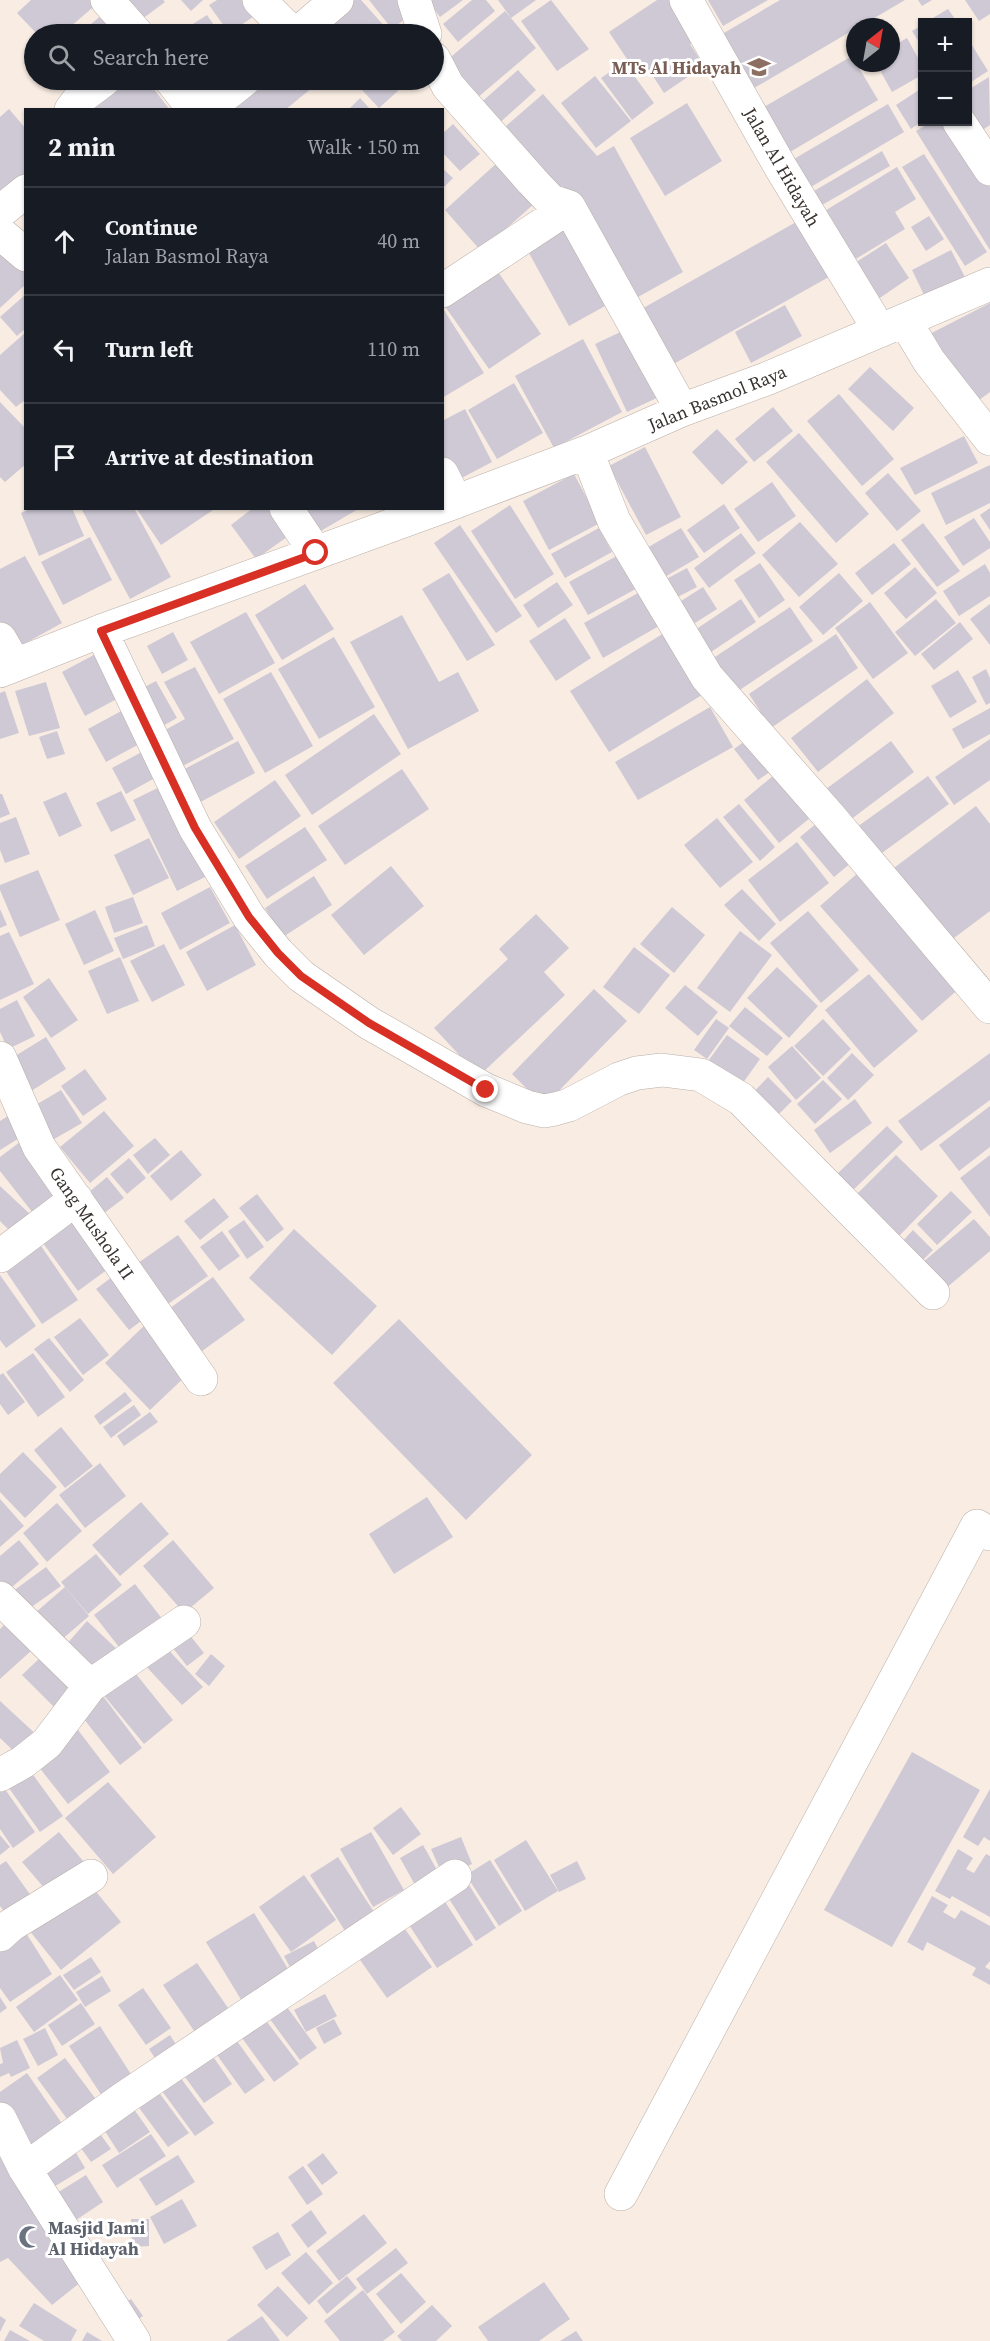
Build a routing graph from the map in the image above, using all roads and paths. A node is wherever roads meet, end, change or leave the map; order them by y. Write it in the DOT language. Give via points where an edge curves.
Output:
graph roads {
  1 [pos="107,0"];
  2 [pos="259,0"];
  3 [pos="337,0"];
  4 [pos="414,0"];
  5 [pos="686,0"];
  6 [pos="128,24"];
  7 [pos="284,24"];
  8 [pos="307,24"];
  9 [pos="422,24"];
  10 [pos="444,78"];
  11 [pos="91,90"];
  12 [pos="179,90"];
  13 [pos="231,90"];
  14 [pos="72,108"];
  15 [pos="197,108"];
  16 [pos="197,108"];
  17 [pos="962,126"];
  18 [pos="990,169"];
  19 [pos="24,192"];
  20 [pos="569,207"];
  21 [pos="0,212"];
  22 [pos="0,233"];
  23 [pos="24,253"];
  24 [pos="990,284"];
  25 [pos="444,290"];
  26 [pos="893,326"];
  27 [pos="682,410"];
  28 [pos="990,439"];
  29 [pos="587,452"];
  30 [pos="445,498"];
  31 [pos="287,510"];
  32 [pos="417,510"];
  33 [pos="316,553"];
  34 [pos="101,631"];
  35 [pos="5,658"];
  36 [pos="990,1007"];
  37 [pos="0,1058"];
  38 [pos="76,1199"];
  39 [pos="0,1256"];
  40 [pos="933,1293"];
  41 [pos="201,1379"];
  42 [pos="990,1534"];
  43 [pos="0,1598"];
  44 [pos="184,1622"];
  45 [pos="90,1686"];
  46 [pos="0,1775"];
  47 [pos="91,1876"];
  48 [pos="455,1876"];
  49 [pos="4,1924"];
  50 [pos="0,2119"];
  51 [pos="25,2169"];
  52 [pos="621,2194"];
  53 [pos="134,2341"];
  1 -- 6 [label="street"];
  2 -- 7 [label="street"];
  3 -- 8 [label="street"];
  4 -- 9 [label="street"];
  5 -- 26 [label="street, Jalan Al Hidayah" via="781,168"];
  10 -- 20 [label="street" via="551,201"];
  11 -- 14 [label="street"];
  12 -- 16 [label="street"];
  13 -- 15 [label="street"];
  17 -- 18 [label="street"];
  19 -- 21 [label="street"];
  20 -- 25 [label="street"];
  20 -- 27 [label="street"];
  22 -- 23 [label="street"];
  24 -- 26 [label="street, Jalan Basmol Raya"];
  26 -- 27 [label="street, Jalan Basmol Raya"];
  26 -- 28 [label="street, Jalan Al Hidayah" via="929,361"];
  27 -- 29 [label="street, Jalan Basmol Raya"];
  29 -- 30 [label="street, Jalan Basmol Raya"];
  29 -- 36 [label="street" via="614,521 706,676"];
  31 -- 33 [label="street"];
  32 -- 33 [label="street, Jalan Basmol Raya"];
  33 -- 34 [label="street, Jalan Basmol Raya"];
  34 -- 35 [label="street, Jalan Basmol Raya"];
  34 -- 40 [label="street" via="195,828 249,917 301,976 388,1034 486,1090 526,1107 544,1111 562,1107 637,1073 662,1070 701,1075 741,1099"];
  37 -- 38 [label="street, Gang Mushola II" via="39,1147"];
  38 -- 39 [label="street"];
  38 -- 41 [label="street, Gang Mushola II"];
  42 -- 52 [label="street" via="977,1526"];
  43 -- 45 [label="street"];
  44 -- 45 [label="street"];
  45 -- 46 [label="street" via="47,1743"];
  47 -- 49 [label="street"];
  48 -- 51 [label="street"];
  50 -- 51 [label="street"];
  51 -- 53 [label="street"];
}
